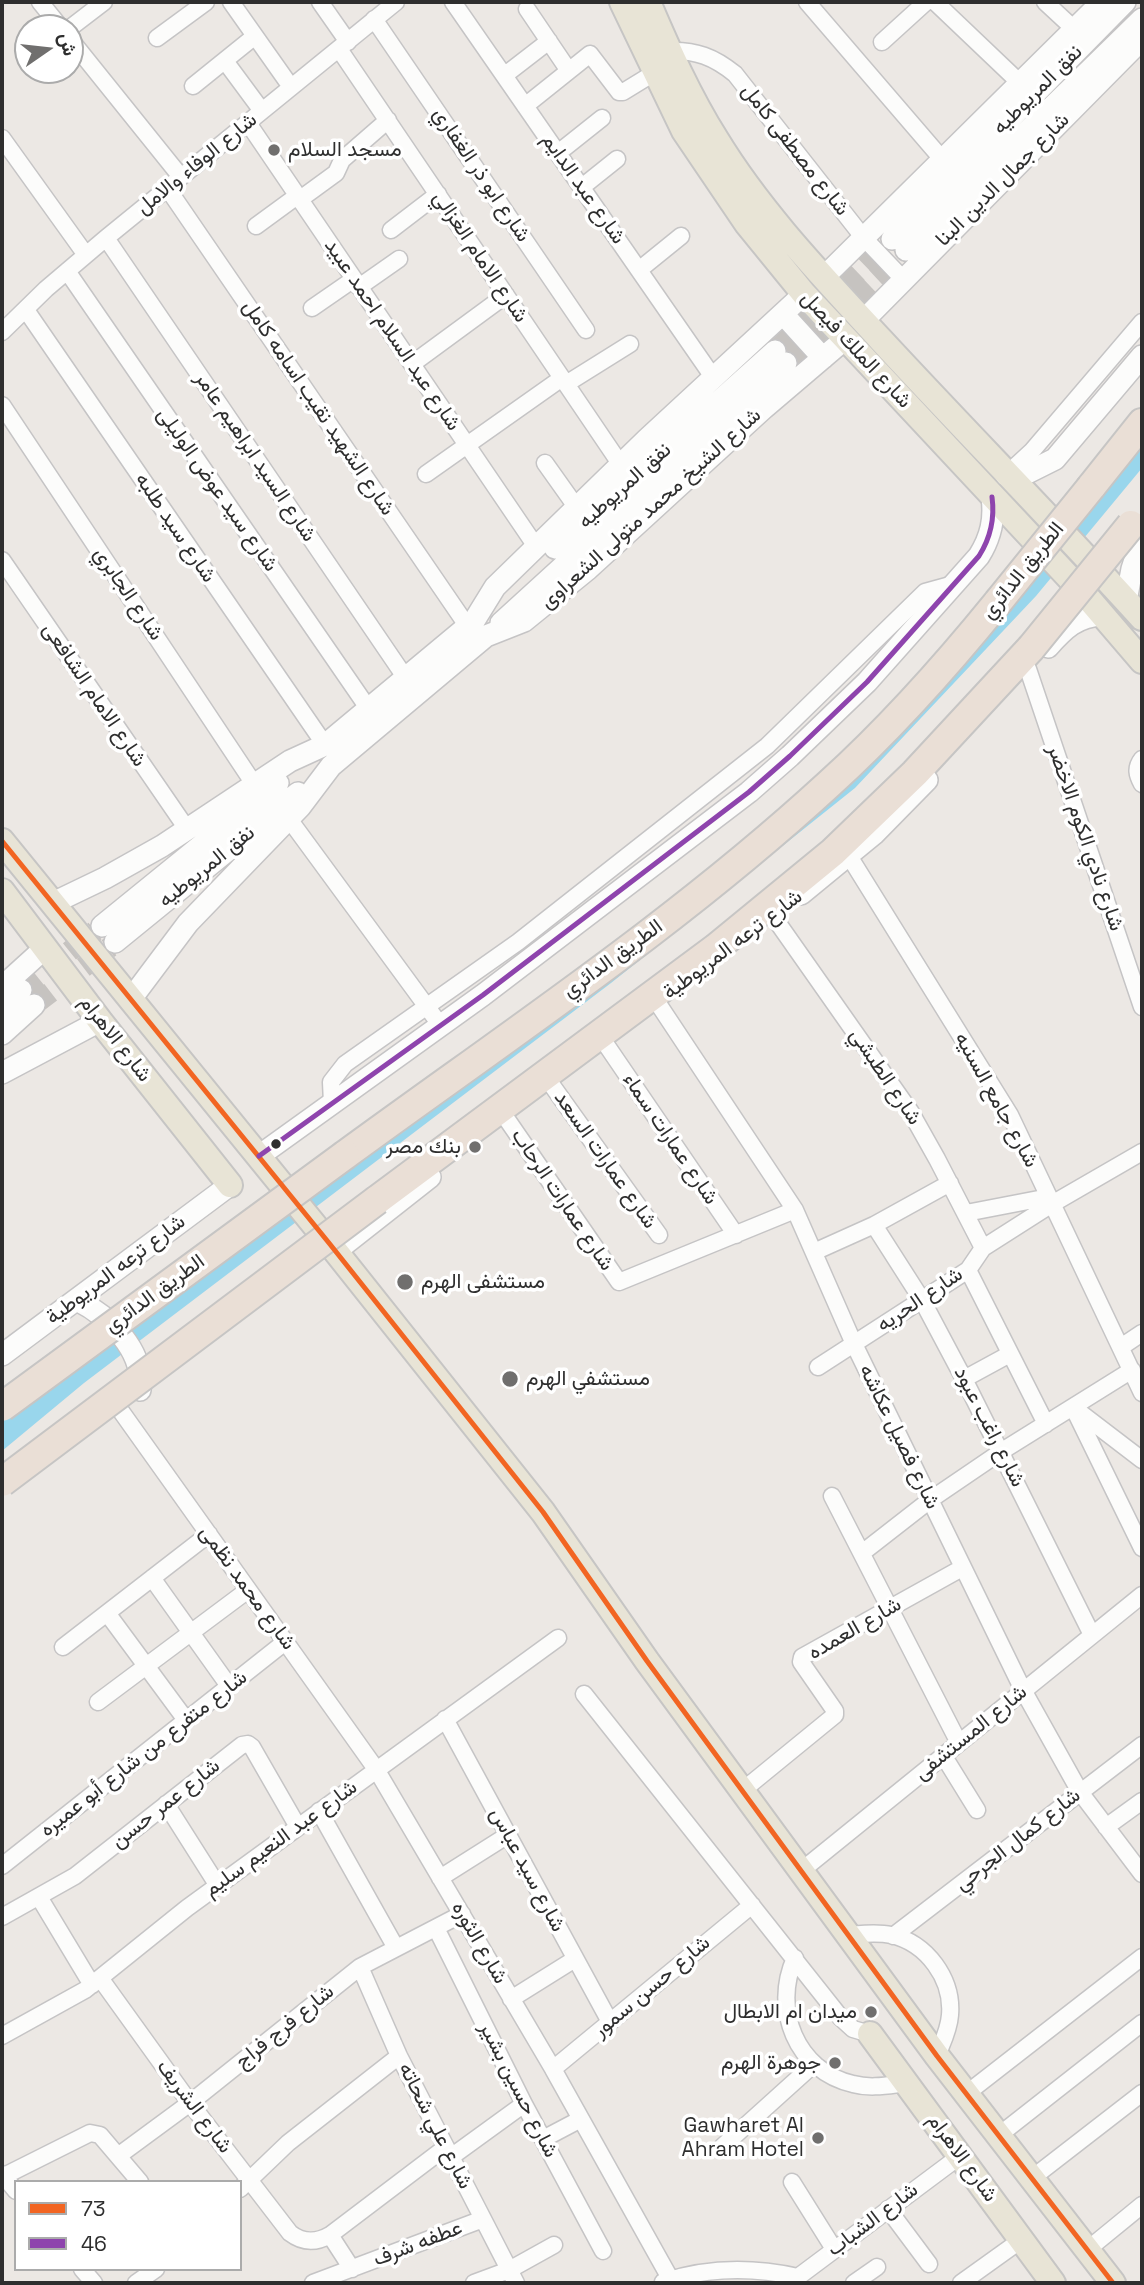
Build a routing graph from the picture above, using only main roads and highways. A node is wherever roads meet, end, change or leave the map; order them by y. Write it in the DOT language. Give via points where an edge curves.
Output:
graph roads {
  1 [pos="622,2"];
  2 [pos="648,2"];
  3 [pos="1102,2"];
  4 [pos="1125,2"];
  5 [pos="1142,19"];
  6 [pos="1142,39"];
  7 [pos="823,278"];
  8 [pos="804,294"];
  9 [pos="783,314"];
  10 [pos="863,321"];
  11 [pos="845,339"];
  12 [pos="1142,356"];
  13 [pos="781,357"];
  14 [pos="822,358"];
  15 [pos="1142,423"];
  16 [pos="1006,475"];
  17 [pos="992,497"];
  18 [pos="1142,512"];
  19 [pos="1142,538"];
  20 [pos="1095,607"];
  21 [pos="1134,610"];
  22 [pos="476,628"];
  23 [pos="1142,661"];
  24 [pos="325,754"];
  25 [pos="2,841"];
  26 [pos="3,897"];
  27 [pos="52,903"];
  28 [pos="109,934"];
  29 [pos="45,948"];
  30 [pos="19,994"];
  31 [pos="131,999"];
  32 [pos="2,1008"];
  33 [pos="100,1021"];
  34 [pos="2,1034"];
  35 [pos="2,1073"];
  36 [pos="259,1156"];
  37 [pos="230,1185"];
  38 [pos="332,1247"];
  39 [pos="77,1300"];
  40 [pos="2,1355"];
  41 [pos="2,1407"];
  42 [pos="4,1488"];
  43 [pos="870,2034"];
  44 [pos="1053,2283"];
  45 [pos="1113,2283"];
  1 -- 8 [label="main road, شارع الملك فيصل" via="684,131 715,181"];
  2 -- 7 [label="main road, شارع الملك فيصل" via="705,121 729,159"];
  3 -- 7 [label="main road"];
  4 -- 5 [label="main road, نفق المريوطيه" via="899,244"];
  6 -- 10 [label="main road, شارع جمال الدين البنا"];
  7 -- 10 [label="main road, شارع الملك فيصل"];
  8 -- 9 [label="main road, شارع الشيخ محمد متولى الشعراوى"];
  8 -- 11 [label="main road, شارع الملك فيصل"];
  9 -- 14 [label="main road"];
  9 -- 22 [label="main road, شارع الشيخ محمد متولى الشعراوى" via="491,591"];
  10 -- 16 [label="main road, شارع الملك فيصل"];
  11 -- 14 [label="main road, شارع الشيخ محمد متولى الشعراوى"];
  11 -- 17 [label="main road, شارع الملك فيصل"];
  12 -- 16 [label="main road" via="1055,459 1029,472"];
  13 -- 22 [label="main road, نفق المريوطيه"];
  14 -- 22 [label="main road, شارع الشيخ محمد متولى الشعراوى" via="589,569 524,621"];
  15 -- 41 [label="highway, الطريق الدائري, bridge" via="934,678 792,818 685,907"];
  16 -- 21 [label="main road, شارع الملك فيصل, bridge"];
  17 -- 20 [label="main road, شارع الملك فيصل, bridge"];
  17 -- 36 [label="main road" via="993,521 979,556 867,682 790,756 710,824"];
  18 -- 42 [label="highway, bridge" via="993,691 833,852 716,948"];
  19 -- 21 [label="main road" via="1132,569"];
  20 -- 23 [label="main road, شارع الملك فيصل"];
  20 -- 38 [label="main road, شارع ترعه المريوطية" via="1070,624 928,779 825,877"];
  22 -- 24 [label="main road, شارع الشيخ محمد متولى الشعراوى"];
  22 -- 24 [label="main road, شارع الشيخ محمد متولى الشعراوى" via="405,677"];
  24 -- 27 [label="main road, شارع الشيخ محمد متولى الشعراوى" via="297,758 105,878"];
  24 -- 28 [label="main road, نفق المريوطيه"];
  24 -- 31 [label="main road, شارع الشيخ محمد متولى الشعراوى" via="309,797 198,912"];
  25 -- 27 [label="main road, شارع الاهرام"];
  26 -- 29 [label="main road, شارع الاهرام"];
  27 -- 31 [label="main road, شارع الاهرام"];
  29 -- 30 [label="main road"];
  29 -- 33 [label="main road, شارع الاهرام"];
  30 -- 32 [label="main road"];
  30 -- 34 [label="main road"];
  31 -- 36 [label="main road, شارع الاهرام"];
  33 -- 35 [label="main road"];
  33 -- 37 [label="main road, شارع الاهرام"];
  36 -- 38 [label="main road, شارع الاهرام, bridge"];
  37 -- 39 [label="main road, شارع ترعه المريوطية"];
  38 -- 45 [label="main road, شارع الاهرام" via="543,1512 937,2056"];
  39 -- 40 [label="main road, شارع ترعه المريوطية"];
  39 -- 42 [label="main road, bridge" via="102,1315 122,1335 135,1361 141,1389"];
  43 -- 44 [label="main road, شارع الاهرام"];
}
